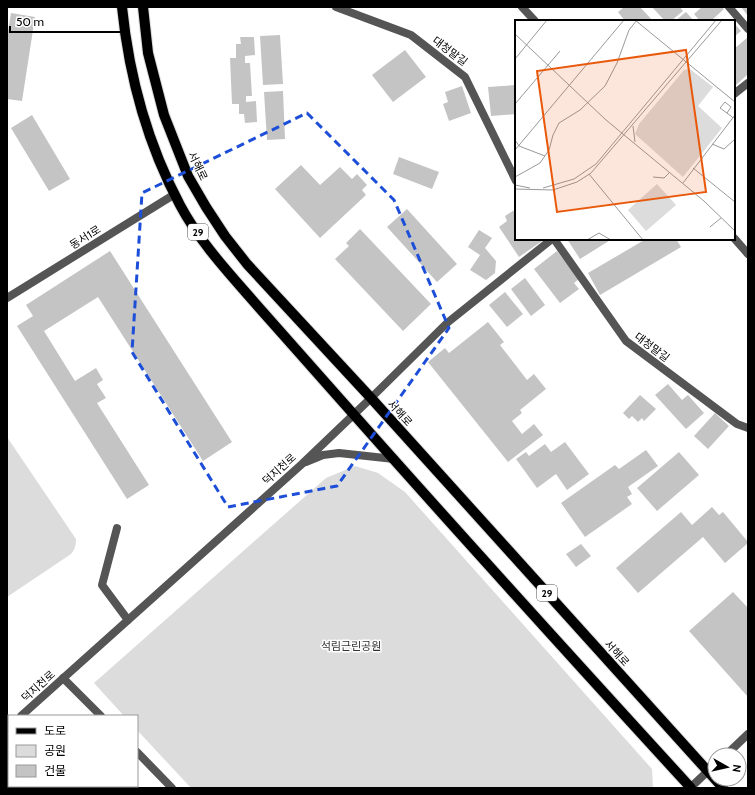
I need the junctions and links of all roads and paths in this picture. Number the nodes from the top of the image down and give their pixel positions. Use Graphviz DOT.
graph roads {
  1 [pos="122,7"];
  2 [pos="143,7"];
  3 [pos="336,7"];
  4 [pos="522,7"];
  5 [pos="729,7"];
  6 [pos="534,20"];
  7 [pos="748,29"];
  8 [pos="748,83"];
  9 [pos="735,93"];
  10 [pos="515,179"];
  11 [pos="175,194"];
  12 [pos="735,239"];
  13 [pos="552,240"];
  14 [pos="554,240"];
  15 [pos="748,254"];
  16 [pos="7,298"];
  17 [pos="371,398"];
  18 [pos="354,414"];
  19 [pos="748,428"];
  20 [pos="394,459"];
  21 [pos="302,464"];
  22 [pos="117,528"];
  23 [pos="128,620"];
  24 [pos="63,678"];
  25 [pos="22,715"];
  26 [pos="100,715"];
  27 [pos="748,734"];
  28 [pos="734,747"];
  29 [pos="138,753"];
  30 [pos="707,763"];
  31 [pos="707,773"];
  32 [pos="172,788"];
  33 [pos="690,788"];
  1 -- 11 [label="main road, 29"];
  2 -- 17 [label="main road, 서해로 / 29"];
  3 -- 10 [label="street, 대청말길"];
  4 -- 6 [label="street"];
  5 -- 7 [label="street"];
  8 -- 9 [label="street"];
  11 -- 16 [label="street, 동서1로"];
  11 -- 18 [label="main road, 29"];
  12 -- 15 [label="street"];
  13 -- 17 [label="street, 덕지천로"];
  14 -- 19 [label="street, 대청말길"];
  17 -- 18 [label="street, 덕지천로"];
  17 -- 30 [label="main road, 서해로 / 29"];
  18 -- 20 [label="main road, 29"];
  18 -- 21 [label="street, 덕지천로"];
  20 -- 21 [label="street"];
  20 -- 33 [label="main road, 29"];
  21 -- 23 [label="street, 덕지천로"];
  22 -- 23 [label="street"];
  23 -- 24 [label="street, 덕지천로"];
  24 -- 25 [label="street, 덕지천로"];
  24 -- 26 [label="street"];
  27 -- 28 [label="street"];
  29 -- 32 [label="street"];
  31 -- 33 [label="street"];
}
